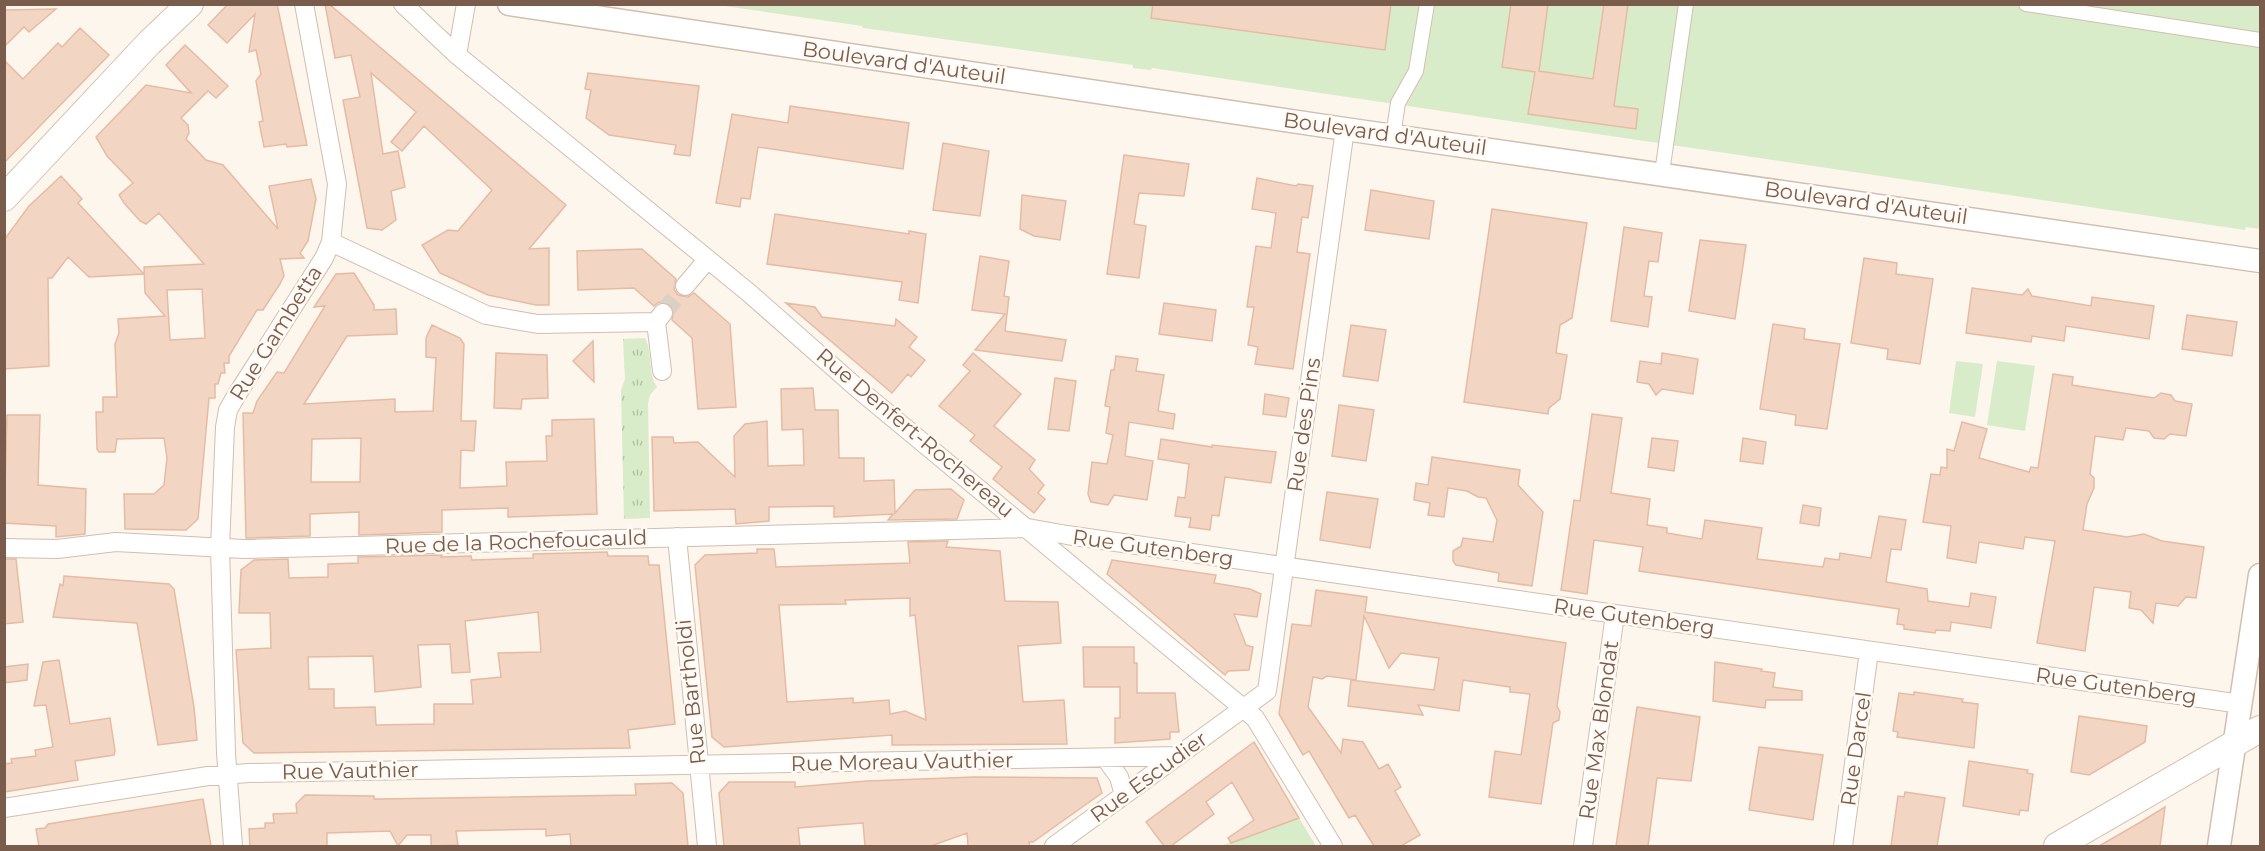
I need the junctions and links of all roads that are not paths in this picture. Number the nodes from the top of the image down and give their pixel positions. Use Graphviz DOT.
graph roads {
  1 [pos="162,4"];
  2 [pos="190,4"];
  3 [pos="304,4"];
  4 [pos="403,4"];
  5 [pos="466,4"];
  6 [pos="509,4"];
  7 [pos="1427,4"];
  8 [pos="1686,4"];
  9 [pos="2033,5"];
  10 [pos="2260,40"];
  11 [pos="149,43"];
  12 [pos="457,55"];
  13 [pos="1345,129"];
  14 [pos="1393,136"];
  15 [pos="1662,173"];
  16 [pos="4,198"];
  17 [pos="332,242"];
  18 [pos="707,260"];
  19 [pos="2260,261"];
  20 [pos="685,286"];
  21 [pos="662,371"];
  22 [pos="1028,528"];
  23 [pos="677,537"];
  24 [pos="4,548"];
  25 [pos="219,548"];
  26 [pos="1284,567"];
  27 [pos="2260,575"];
  28 [pos="1615,614"];
  29 [pos="1869,651"];
  30 [pos="2241,704"];
  31 [pos="1244,708"];
  32 [pos="2260,729"];
  33 [pos="2235,744"];
  34 [pos="1177,756"];
  35 [pos="1106,759"];
  36 [pos="698,764"];
  37 [pos="228,775"];
  38 [pos="1124,795"];
  39 [pos="4,808"];
  40 [pos="233,846"];
  41 [pos="707,846"];
  42 [pos="1054,846"];
  43 [pos="1333,846"];
  44 [pos="1583,846"];
  45 [pos="1843,846"];
  46 [pos="2057,846"];
  47 [pos="2219,846"];
  1 -- 11 [label="main road"];
  2 -- 11 [label="main road"];
  3 -- 17 [label="street, Rue Gambetta"];
  4 -- 12 [label="street, Rue Denfert-Rochereau"];
  5 -- 12 [label="street"];
  6 -- 13 [label="street, Boulevard d'Auteuil"];
  7 -- 14 [label="street"];
  8 -- 15 [label="street"];
  9 -- 10 [label="street"];
  11 -- 16 [label="main road"];
  12 -- 18 [label="street, Rue Denfert-Rochereau"];
  13 -- 14 [label="street, Boulevard d'Auteuil"];
  13 -- 26 [label="street, Rue des Pins"];
  14 -- 15 [label="street, Boulevard d'Auteuil"];
  15 -- 19 [label="street, Boulevard d'Auteuil"];
  17 -- 21 [label="street"];
  17 -- 25 [label="street, Rue Gambetta"];
  18 -- 20 [label="street"];
  18 -- 22 [label="street, Rue Denfert-Rochereau"];
  22 -- 23 [label="street, Rue de la Rochefoucauld"];
  22 -- 26 [label="street, Rue Gutenberg"];
  22 -- 31 [label="street, Rue Denfert-Rochereau"];
  23 -- 25 [label="street, Rue de la Rochefoucauld"];
  23 -- 36 [label="street, Rue Bartholdi"];
  24 -- 25 [label="street, Rue de la Rochefoucauld"];
  25 -- 37 [label="street, Rue Gambetta"];
  26 -- 28 [label="street, Rue Gutenberg"];
  26 -- 31 [label="street, Rue des Pins"];
  27 -- 30 [label="street"];
  28 -- 29 [label="street, Rue Gutenberg"];
  28 -- 44 [label="street, Rue Max Blondat"];
  29 -- 30 [label="street, Rue Gutenberg"];
  29 -- 45 [label="street, Rue Darcel"];
  30 -- 33 [label="street"];
  31 -- 34 [label="street, Rue Escudier"];
  31 -- 43 [label="street, Rue Denfert-Rochereau"];
  32 -- 33 [label="main road"];
  33 -- 46 [label="main road"];
  33 -- 47 [label="street"];
  34 -- 35 [label="street, Rue Moreau Vauthier"];
  34 -- 38 [label="street, Rue Escudier"];
  35 -- 36 [label="street, Rue Moreau Vauthier"];
  35 -- 38 [label="street"];
  36 -- 37 [label="street, Rue Vauthier"];
  36 -- 41 [label="street, Rue Bartholdi"];
  37 -- 39 [label="street, Rue Vauthier"];
  37 -- 40 [label="street, Rue Gambetta"];
  38 -- 42 [label="street, Rue Escudier"];
}
